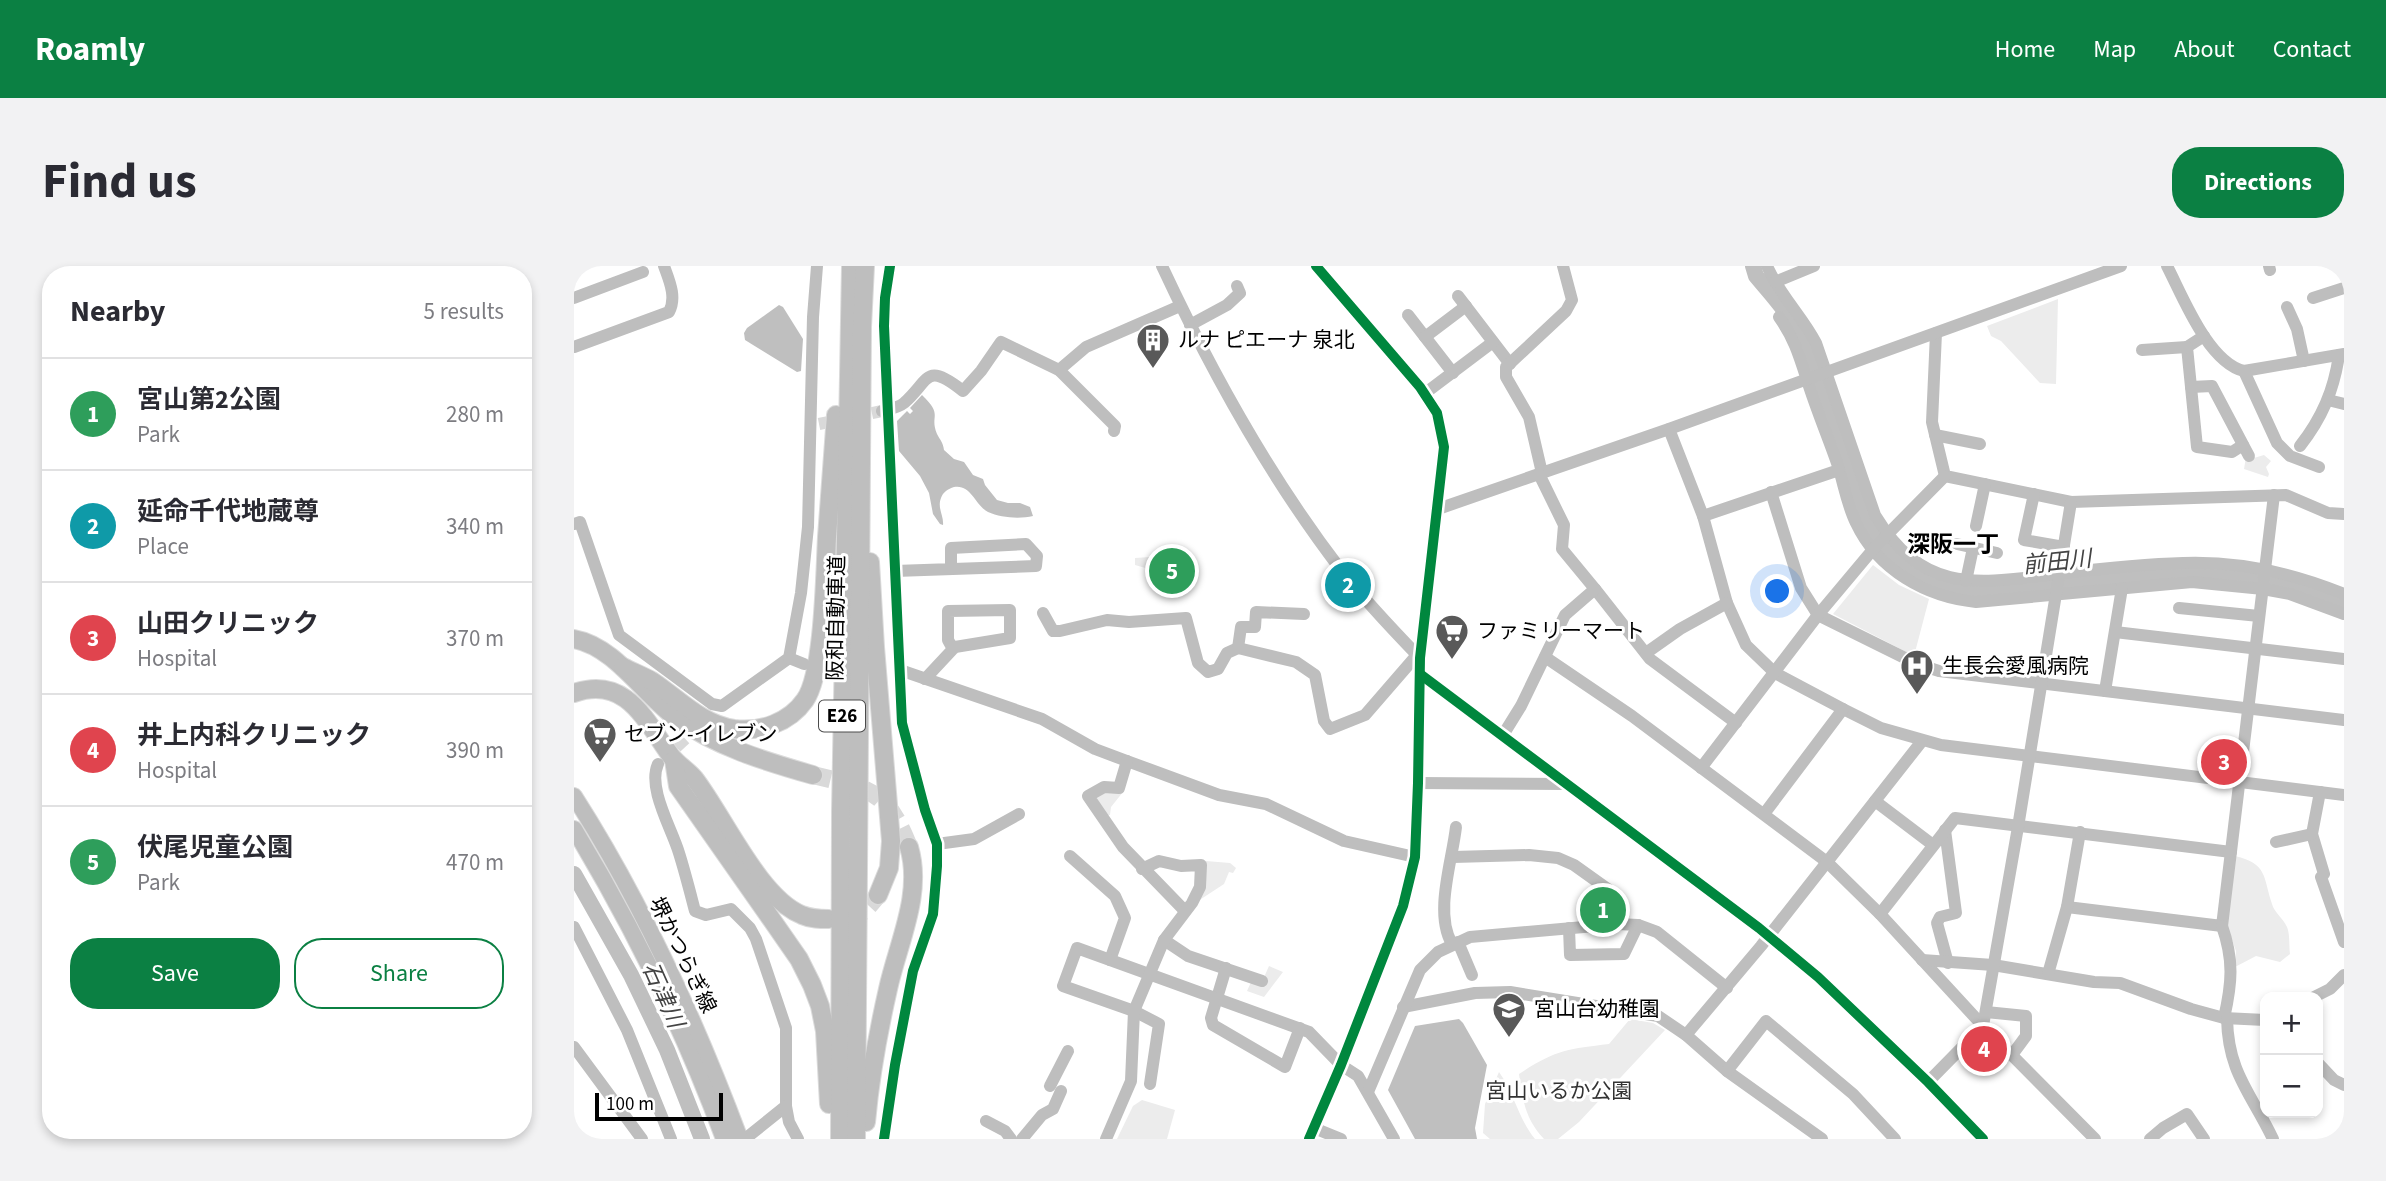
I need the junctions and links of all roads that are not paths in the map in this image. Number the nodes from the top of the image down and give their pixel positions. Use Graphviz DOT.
graph roads {
  1 [pos="664,266"];
  2 [pos="817,266"];
  3 [pos="850,266"];
  4 [pos="865,266"];
  5 [pos="890,266"];
  6 [pos="1162,266"];
  7 [pos="1316,266"];
  8 [pos="1563,266"];
  9 [pos="1766,266"];
  10 [pos="1814,266"];
  11 [pos="2121,266"];
  12 [pos="2167,266"];
  13 [pos="642,269"];
  14 [pos="1774,282"];
  15 [pos="1237,286"];
  16 [pos="2344,288"];
  17 [pos="849,292"];
  18 [pos="574,298"];
  19 [pos="2313,298"];
  20 [pos="1180,306"];
  21 [pos="2287,307"];
  22 [pos="1408,315"];
  23 [pos="1801,317"];
  24 [pos="1191,325"];
  25 [pos="1936,333"];
  26 [pos="2204,336"];
  27 [pos="1425,337"];
  28 [pos="1493,342"];
  29 [pos="574,346"];
  30 [pos="2187,347"];
  31 [pos="2142,350"];
  32 [pos="2342,354"];
  33 [pos="2304,361"];
  34 [pos="1510,364"];
  35 [pos="1059,370"];
  36 [pos="2244,371"];
  37 [pos="1453,373"];
  38 [pos="1826,373"];
  39 [pos="1807,380"];
  40 [pos="2191,387"];
  41 [pos="862,391"];
  42 [pos="1424,394"];
  43 [pos="2328,400"];
  44 [pos="2344,404"];
  45 [pos="885,410"];
  46 [pos="1669,429"];
  47 [pos="1114,431"];
  48 [pos="1935,435"];
  49 [pos="1980,444"];
  50 [pos="2300,446"];
  51 [pos="2319,467"];
  52 [pos="1839,470"];
  53 [pos="1541,473"];
  54 [pos="1945,476"];
  55 [pos="1985,484"];
  56 [pos="1771,492"];
  57 [pos="2034,494"];
  58 [pos="2274,495"];
  59 [pos="2071,502"];
  60 [pos="1437,509"];
  61 [pos="2344,514"];
  62 [pos="1703,516"];
  63 [pos="574,524"];
  64 [pos="1976,526"];
  65 [pos="1886,534"];
  66 [pos="1957,544"];
  67 [pos="2064,547"];
  68 [pos="1973,548"];
  69 [pos="1873,549"];
  70 [pos="1997,553"];
  71 [pos="951,569"];
  72 [pos="2265,569"];
  73 [pos="895,571"];
  74 [pos="2060,574"];
  75 [pos="1966,581"];
  76 [pos="2122,588"];
  77 [pos="1595,589"];
  78 [pos="2263,589"];
  79 [pos="2344,594"];
  80 [pos="2057,595"];
  81 [pos="1727,603"];
  82 [pos="2179,608"];
  83 [pos="1043,613"];
  84 [pos="1304,614"];
  85 [pos="2344,614"];
  86 [pos="1818,615"];
  87 [pos="2259,616"];
  88 [pos="2115,632"];
  89 [pos="574,639"];
  90 [pos="1238,648"];
  91 [pos="953,649"];
  92 [pos="2255,649"];
  93 [pos="1646,653"];
  94 [pos="1419,657"];
  95 [pos="1545,657"];
  96 [pos="789,658"];
  97 [pos="2344,659"];
  98 [pos="804,664"];
  99 [pos="895,665"];
  100 [pos="623,667"];
  101 [pos="1775,673"];
  102 [pos="1420,674"];
  103 [pos="925,679"];
  104 [pos="2040,682"];
  105 [pos="2105,691"];
  106 [pos="574,693"];
  107 [pos="1843,709"];
  108 [pos="2247,709"];
  109 [pos="2344,720"];
  110 [pos="1736,723"];
  111 [pos="1503,735"];
  112 [pos="1922,741"];
  113 [pos="2028,756"];
  114 [pos="1127,761"];
  115 [pos="666,762"];
  116 [pos="1701,768"];
  117 [pos="813,775"];
  118 [pos="2239,782"];
  119 [pos="1418,783"];
  120 [pos="1568,784"];
  121 [pos="2320,792"];
  122 [pos="2344,795"];
  123 [pos="574,796"];
  124 [pos="1875,801"];
  125 [pos="1019,814"];
  126 [pos="1764,814"];
  127 [pos="1456,827"];
  128 [pos="2018,827"];
  129 [pos="574,829"];
  130 [pos="1945,830"];
  131 [pos="2080,832"];
  132 [pos="2312,834"];
  133 [pos="2276,842"];
  134 [pos="937,844"];
  135 [pos="1933,845"];
  136 [pos="909,847"];
  137 [pos="2231,852"];
  138 [pos="1070,856"];
  139 [pos="1415,857"];
  140 [pos="1452,857"];
  141 [pos="1827,862"];
  142 [pos="1142,869"];
  143 [pos="878,895"];
  144 [pos="2067,907"];
  145 [pos="1185,911"];
  146 [pos="1880,914"];
  147 [pos="829,919"];
  148 [pos="1618,924"];
  149 [pos="1638,925"];
  150 [pos="2222,926"];
  151 [pos="574,927"];
  152 [pos="1569,928"];
  153 [pos="1769,936"];
  154 [pos="1164,940"];
  155 [pos="2344,942"];
  156 [pos="1455,943"];
  157 [pos="1110,960"];
  158 [pos="1922,960"];
  159 [pos="1948,963"];
  160 [pos="1993,965"];
  161 [pos="1226,968"];
  162 [pos="2048,974"];
  163 [pos="1149,975"];
  164 [pos="1472,975"];
  165 [pos="2344,975"];
  166 [pos="1262,981"];
  167 [pos="1727,988"];
  168 [pos="2323,992"];
  169 [pos="1217,999"];
  170 [pos="1403,1007"];
  171 [pos="1133,1012"];
  172 [pos="1986,1012"];
  173 [pos="2225,1018"];
  174 [pos="2260,1020"];
  175 [pos="1983,1026"];
  176 [pos="1300,1028"];
  177 [pos="1686,1035"];
  178 [pos="574,1047"];
  179 [pos="1068,1051"];
  180 [pos="2012,1055"];
  181 [pos="1341,1065"];
  182 [pos="2323,1068"];
  183 [pos="1727,1071"];
  184 [pos="1928,1082"];
  185 [pos="1150,1084"];
  186 [pos="2344,1085"];
  187 [pos="1368,1092"];
  188 [pos="786,1106"];
  189 [pos="986,1121"];
  190 [pos="1312,1133"];
  191 [pos="642,1139"];
  192 [pos="671,1139"];
  193 [pos="724,1139"];
  194 [pos="743,1139"];
  195 [pos="798,1139"];
  196 [pos="831,1139"];
  197 [pos="840,1139"];
  198 [pos="856,1139"];
  199 [pos="865,1139"];
  200 [pos="884,1139"];
  201 [pos="1011,1139"];
  202 [pos="1022,1139"];
  203 [pos="1106,1139"];
  204 [pos="1341,1139"];
  205 [pos="1394,1139"];
  206 [pos="1822,1139"];
  207 [pos="1895,1139"];
  208 [pos="1983,1139"];
  209 [pos="2095,1139"];
  210 [pos="2150,1139"];
  211 [pos="2204,1139"];
  212 [pos="2273,1139"];
  1 -- 13 [label="street"];
  1 -- 29 [label="street"];
  2 -- 96 [label="street"];
  3 -- 17 [label="highway, 阪和自動車道 / E26"];
  4 -- 41 [label="highway, 阪和自動車道 / E26"];
  5 -- 45 [label="street"];
  6 -- 20 [label="street"];
  7 -- 42 [label="street"];
  8 -- 34 [label="street"];
  9 -- 14 [label="street"];
  10 -- 14 [label="street"];
  11 -- 25 [label="street"];
  12 -- 26 [label="street"];
  13 -- 18 [label="street"];
  14 -- 23 [label="street"];
  15 -- 24 [label="street"];
  16 -- 19 [label="street"];
  17 -- 100 [label="highway"];
  17 -- 197 [label="highway, 阪和自動車道 / E26"];
  20 -- 24 [label="street"];
  20 -- 35 [label="street"];
  21 -- 33 [label="street"];
  22 -- 27 [label="street"];
  23 -- 38 [label="street"];
  23 -- 39 [label="street"];
  24 -- 94 [label="street"];
  25 -- 38 [label="street"];
  25 -- 48 [label="street"];
  26 -- 30 [label="street"];
  26 -- 36 [label="street"];
  27 -- 28 [label="street"];
  27 -- 37 [label="street"];
  28 -- 34 [label="street"];
  28 -- 37 [label="street"];
  30 -- 31 [label="street"];
  30 -- 40 [label="street"];
  32 -- 33 [label="street"];
  32 -- 43 [label="street"];
  33 -- 36 [label="street"];
  34 -- 53 [label="street"];
  35 -- 45 [label="street"];
  35 -- 47 [label="street"];
  36 -- 51 [label="street"];
  37 -- 42 [label="street"];
  38 -- 39 [label="street"];
  38 -- 65 [label="street"];
  39 -- 46 [label="street"];
  39 -- 52 [label="street"];
  40 -- 40 [label="street"];
  41 -- 143 [label="highway"];
  41 -- 198 [label="highway, 阪和自動車道 / E26"];
  42 -- 60 [label="street"];
  43 -- 44 [label="street"];
  43 -- 50 [label="street"];
  45 -- 73 [label="street"];
  46 -- 53 [label="street"];
  46 -- 62 [label="street"];
  48 -- 49 [label="street"];
  48 -- 54 [label="street"];
  52 -- 56 [label="street"];
  52 -- 69 [label="street"];
  53 -- 60 [label="street"];
  53 -- 77 [label="street"];
  54 -- 55 [label="street"];
  54 -- 65 [label="street"];
  55 -- 57 [label="street"];
  55 -- 64 [label="street"];
  56 -- 62 [label="street"];
  56 -- 86 [label="street"];
  57 -- 59 [label="street"];
  57 -- 67 [label="street"];
  58 -- 59 [label="street"];
  58 -- 61 [label="street"];
  58 -- 72 [label="street"];
  59 -- 67 [label="street"];
  60 -- 94 [label="street"];
  62 -- 81 [label="street"];
  63 -- 96 [label="street"];
  65 -- 69 [label="street"];
  65 -- 75 [label="street"];
  66 -- 68 [label="street"];
  67 -- 74 [label="street"];
  68 -- 70 [label="street"];
  68 -- 75 [label="street"];
  69 -- 80 [label="street"];
  69 -- 86 [label="street"];
  71 -- 71 [label="street"];
  71 -- 73 [label="street"];
  72 -- 74 [label="street"];
  72 -- 78 [label="street"];
  72 -- 79 [label="street"];
  73 -- 99 [label="street"];
  74 -- 75 [label="street"];
  74 -- 80 [label="street"];
  76 -- 78 [label="street"];
  76 -- 80 [label="street"];
  76 -- 88 [label="street"];
  77 -- 93 [label="street"];
  77 -- 95 [label="street"];
  78 -- 85 [label="street"];
  78 -- 87 [label="street"];
  80 -- 104 [label="street"];
  81 -- 93 [label="street"];
  81 -- 101 [label="street"];
  82 -- 87 [label="street"];
  83 -- 90 [label="street"];
  84 -- 90 [label="street"];
  86 -- 101 [label="street"];
  86 -- 104 [label="street"];
  87 -- 92 [label="street"];
  88 -- 92 [label="street"];
  88 -- 105 [label="street"];
  89 -- 100 [label="highway"];
  90 -- 94 [label="street"];
  91 -- 91 [label="street"];
  91 -- 103 [label="street"];
  92 -- 97 [label="street"];
  92 -- 108 [label="street"];
  93 -- 110 [label="street"];
  94 -- 102 [label="street"];
  95 -- 111 [label="street"];
  95 -- 116 [label="street"];
  96 -- 98 [label="street"];
  99 -- 103 [label="street"];
  99 -- 134 [label="street"];
  100 -- 117 [label="highway"];
  101 -- 107 [label="street"];
  101 -- 110 [label="street"];
  102 -- 111 [label="street"];
  102 -- 119 [label="street"];
  103 -- 114 [label="street"];
  104 -- 105 [label="street"];
  104 -- 113 [label="street"];
  105 -- 108 [label="street"];
  106 -- 115 [label="highway"];
  107 -- 112 [label="street"];
  107 -- 126 [label="street"];
  108 -- 109 [label="street"];
  108 -- 118 [label="street"];
  110 -- 116 [label="street"];
  111 -- 120 [label="street"];
  112 -- 113 [label="street"];
  112 -- 124 [label="street"];
  113 -- 118 [label="street"];
  113 -- 128 [label="street"];
  114 -- 139 [label="street"];
  114 -- 142 [label="street"];
  115 -- 147 [label="highway"];
  115 -- 188 [label="street"];
  115 -- 196 [label="highway"];
  116 -- 126 [label="street"];
  118 -- 121 [label="street"];
  118 -- 137 [label="street"];
  119 -- 120 [label="street"];
  119 -- 139 [label="street"];
  120 -- 153 [label="street"];
  121 -- 122 [label="street"];
  121 -- 132 [label="street"];
  123 -- 194 [label="main road, 堺かつらぎ線"];
  124 -- 135 [label="street"];
  124 -- 141 [label="street"];
  125 -- 134 [label="street"];
  126 -- 141 [label="street"];
  127 -- 140 [label="street"];
  128 -- 130 [label="street"];
  128 -- 131 [label="street"];
  128 -- 160 [label="street"];
  129 -- 193 [label="main road, 堺かつらぎ線"];
  130 -- 135 [label="street"];
  130 -- 159 [label="street"];
  131 -- 137 [label="street"];
  131 -- 144 [label="street"];
  132 -- 133 [label="street"];
  132 -- 155 [label="street"];
  134 -- 200 [label="street"];
  135 -- 146 [label="street"];
  136 -- 199 [label="highway"];
  137 -- 150 [label="street"];
  138 -- 157 [label="street"];
  139 -- 181 [label="street"];
  140 -- 148 [label="street"];
  140 -- 156 [label="street"];
  141 -- 146 [label="street"];
  141 -- 153 [label="street"];
  142 -- 145 [label="street"];
  142 -- 145 [label="street"];
  144 -- 150 [label="street"];
  144 -- 162 [label="street"];
  145 -- 154 [label="street"];
  146 -- 158 [label="street"];
  148 -- 149 [label="street"];
  148 -- 152 [label="street"];
  149 -- 152 [label="street"];
  149 -- 167 [label="street"];
  150 -- 173 [label="street"];
  151 -- 192 [label="street"];
  152 -- 156 [label="street"];
  153 -- 167 [label="street"];
  153 -- 184 [label="street"];
  154 -- 161 [label="street"];
  154 -- 163 [label="street"];
  156 -- 164 [label="street"];
  156 -- 170 [label="street"];
  157 -- 163 [label="street"];
  157 -- 171 [label="street"];
  158 -- 159 [label="street"];
  158 -- 175 [label="street"];
  159 -- 160 [label="street"];
  160 -- 162 [label="street"];
  160 -- 172 [label="street"];
  161 -- 166 [label="street"];
  161 -- 169 [label="street"];
  162 -- 173 [label="street"];
  163 -- 169 [label="street"];
  163 -- 171 [label="street"];
  165 -- 168 [label="street"];
  167 -- 177 [label="street"];
  169 -- 176 [label="street"];
  169 -- 176 [label="street"];
  170 -- 177 [label="street"];
  170 -- 187 [label="street"];
  171 -- 185 [label="street"];
  171 -- 203 [label="street"];
  172 -- 175 [label="street"];
  172 -- 180 [label="street"];
  173 -- 174 [label="street"];
  173 -- 212 [label="street"];
  175 -- 180 [label="street"];
  175 -- 184 [label="street"];
  176 -- 181 [label="street"];
  177 -- 183 [label="street"];
  178 -- 191 [label="street"];
  179 -- 202 [label="street"];
  180 -- 209 [label="street"];
  181 -- 187 [label="street"];
  181 -- 190 [label="street"];
  182 -- 186 [label="street"];
  183 -- 206 [label="street"];
  183 -- 207 [label="street"];
  184 -- 208 [label="street"];
  187 -- 205 [label="street"];
  188 -- 194 [label="street"];
  188 -- 195 [label="street"];
  189 -- 201 [label="street"];
  190 -- 204 [label="street"];
  210 -- 211 [label="street"];
}
